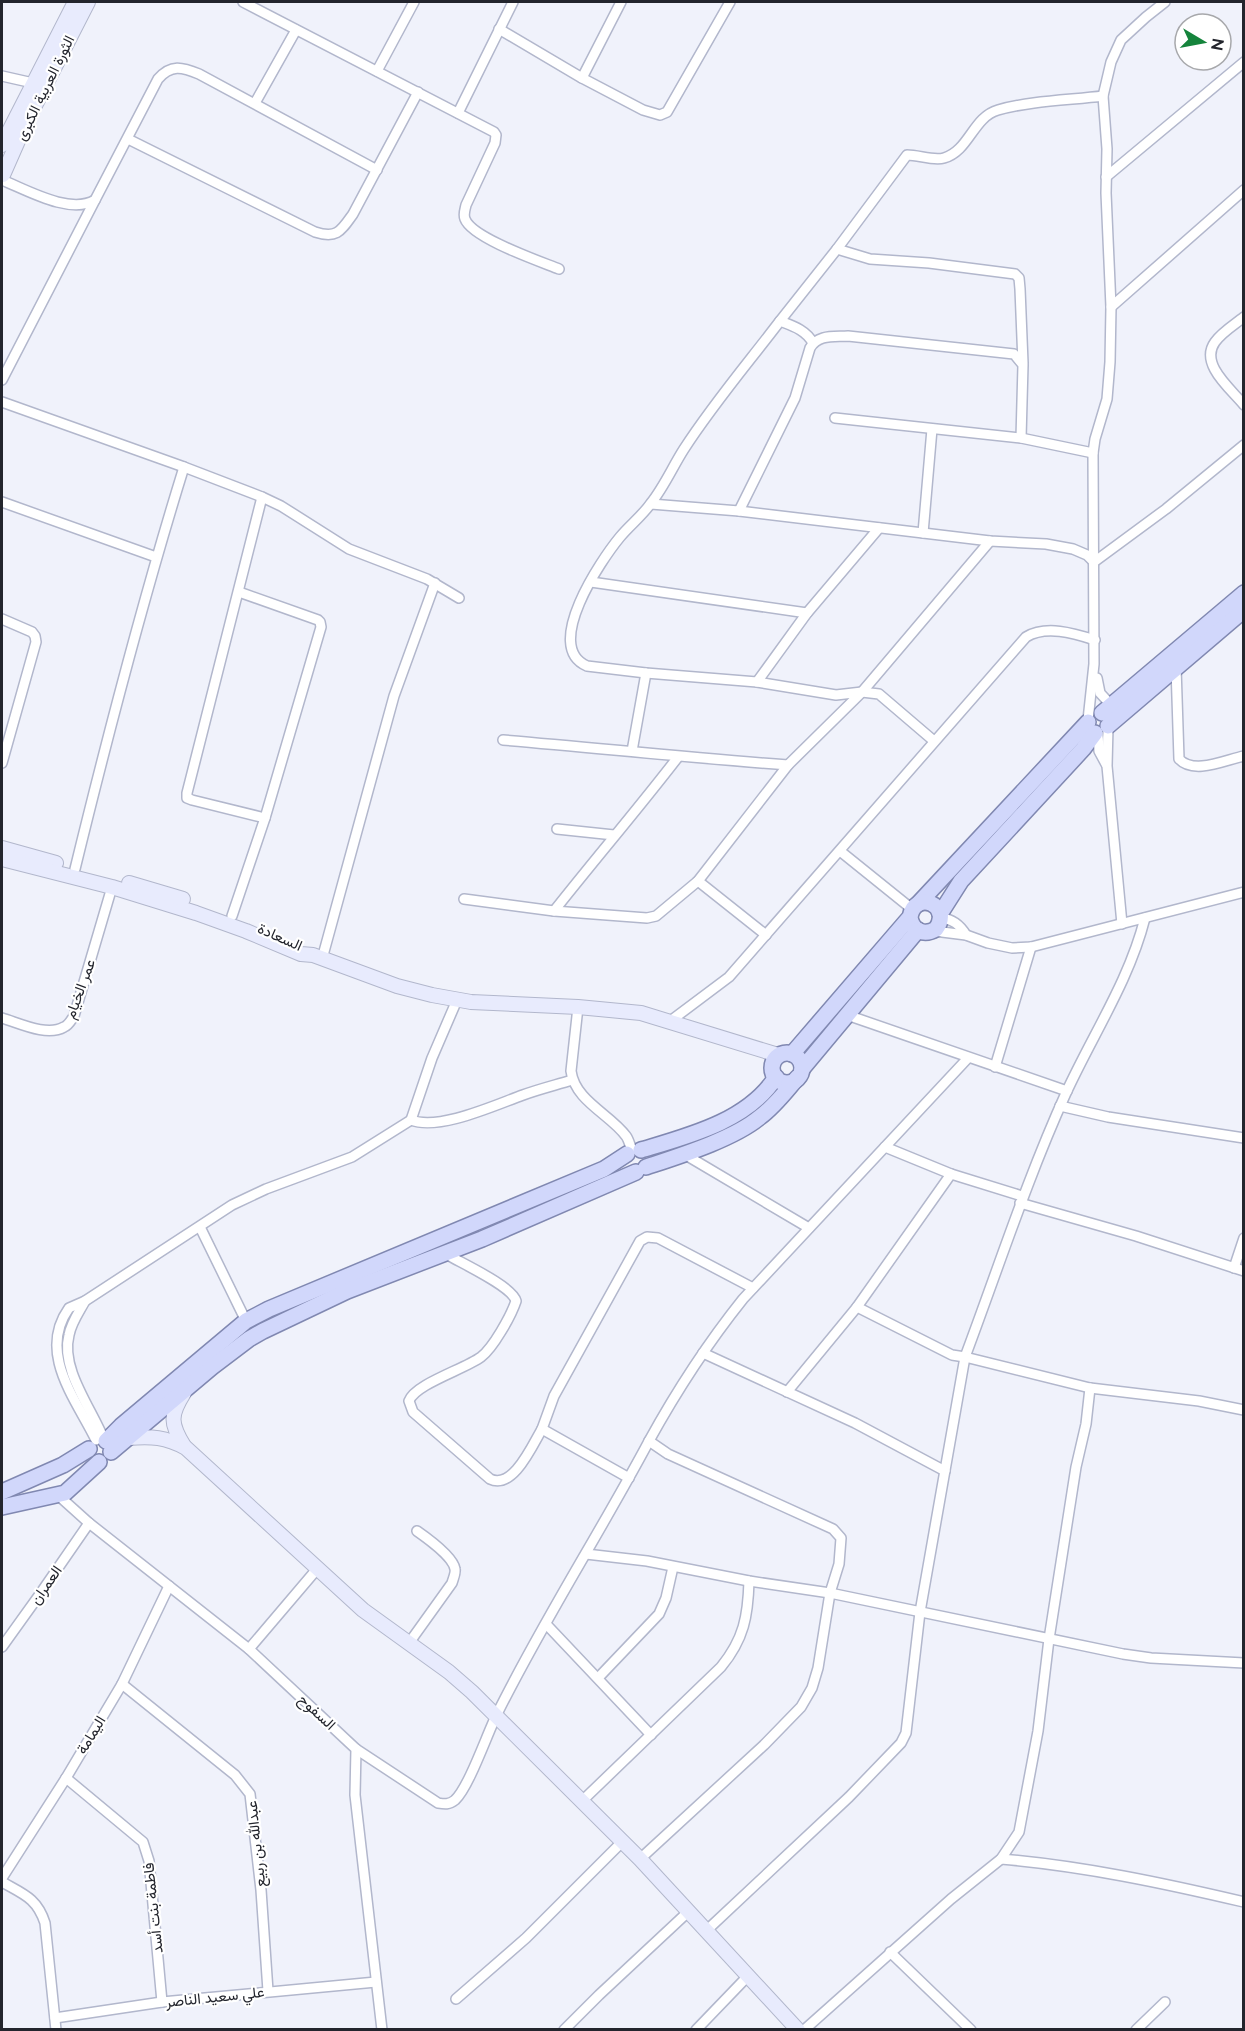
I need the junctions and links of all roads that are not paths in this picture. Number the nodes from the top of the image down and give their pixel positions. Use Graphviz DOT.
graph roads {
  1 [pos="75,2"];
  2 [pos="88,2"];
  3 [pos="243,2"];
  4 [pos="414,2"];
  5 [pos="513,2"];
  6 [pos="621,2"];
  7 [pos="730,2"];
  8 [pos="1165,2"];
  9 [pos="499,29"];
  10 [pos="296,30"];
  11 [pos="1244,62"];
  12 [pos="377,71"];
  13 [pos="2,76"];
  14 [pos="582,78"];
  15 [pos="33,83"];
  16 [pos="418,92"];
  17 [pos="1103,96"];
  18 [pos="255,102"];
  19 [pos="458,113"];
  20 [pos="20,122"];
  21 [pos="128,139"];
  22 [pos="2,145"];
  23 [pos="377,170"];
  24 [pos="2,177"];
  25 [pos="1106,177"];
  26 [pos="1244,190"];
  27 [pos="95,200"];
  28 [pos="837,249"];
  29 [pos="559,269"];
  30 [pos="1111,307"];
  31 [pos="1244,317"];
  32 [pos="780,321"];
  33 [pos="813,343"];
  34 [pos="1023,365"];
  35 [pos="2,380"];
  36 [pos="2,402"];
  37 [pos="1244,405"];
  38 [pos="835,418"];
  39 [pos="932,429"];
  40 [pos="1021,438"];
  41 [pos="1244,445"];
  42 [pos="1093,453"];
  43 [pos="184,467"];
  44 [pos="262,497"];
  45 [pos="2,502"];
  46 [pos="651,504"];
  47 [pos="739,512"];
  48 [pos="879,528"];
  49 [pos="923,533"];
  50 [pos="990,541"];
  51 [pos="156,557"];
  52 [pos="1094,562"];
  53 [pos="591,582"];
  54 [pos="435,584"];
  55 [pos="239,592"];
  56 [pos="1244,593"];
  57 [pos="459,598"];
  58 [pos="1244,610"];
  59 [pos="807,613"];
  60 [pos="2,619"];
  61 [pos="1095,640"];
  62 [pos="1094,664"];
  63 [pos="1176,667"];
  64 [pos="646,673"];
  65 [pos="757,682"];
  66 [pos="862,692"];
  67 [pos="1100,722"];
  68 [pos="503,740"];
  69 [pos="934,741"];
  70 [pos="4,746"];
  71 [pos="632,751"];
  72 [pos="1244,756"];
  73 [pos="678,757"];
  74 [pos="2,763"];
  75 [pos="788,765"];
  76 [pos="265,818"];
  77 [pos="557,829"];
  78 [pos="614,835"];
  79 [pos="2,848"];
  80 [pos="840,851"];
  81 [pos="2,859"];
  82 [pos="75,869"];
  83 [pos="698,881"];
  84 [pos="112,887"];
  85 [pos="1244,892"];
  86 [pos="464,899"];
  87 [pos="554,911"];
  88 [pos="914,915"];
  89 [pos="232,916"];
  90 [pos="1145,918"];
  91 [pos="938,921"];
  92 [pos="1122,924"];
  93 [pos="765,935"];
  94 [pos="966,935"];
  95 [pos="1031,947"];
  96 [pos="318,957"];
  97 [pos="457,1000"];
  98 [pos="578,1007"];
  99 [pos="847,1015"];
  100 [pos="2,1018"];
  101 [pos="669,1022"];
  102 [pos="968,1058"];
  103 [pos="780,1063"];
  104 [pos="995,1066"];
  105 [pos="800,1073"];
  106 [pos="572,1080"];
  107 [pos="1067,1091"];
  108 [pos="1060,1106"];
  109 [pos="411,1120"];
  110 [pos="1244,1138"];
  111 [pos="885,1147"];
  112 [pos="633,1151"];
  113 [pos="684,1154"];
  114 [pos="641,1170"];
  115 [pos="951,1174"];
  116 [pos="1021,1199"];
  117 [pos="200,1227"];
  118 [pos="809,1228"];
  119 [pos="1244,1238"];
  120 [pos="446,1254"];
  121 [pos="1234,1268"];
  122 [pos="1244,1271"];
  123 [pos="753,1288"];
  124 [pos="857,1307"];
  125 [pos="246,1321"];
  126 [pos="703,1353"];
  127 [pos="965,1357"];
  128 [pos="1090,1388"];
  129 [pos="186,1390"];
  130 [pos="787,1392"];
  131 [pos="1244,1410"];
  132 [pos="542,1429"];
  133 [pos="129,1438"];
  134 [pos="648,1441"];
  135 [pos="101,1445"];
  136 [pos="186,1448"];
  137 [pos="57,1468"];
  138 [pos="945,1471"];
  139 [pos="629,1478"];
  140 [pos="2,1492"];
  141 [pos="65,1493"];
  142 [pos="2,1507"];
  143 [pos="89,1523"];
  144 [pos="417,1531"];
  145 [pos="586,1554"];
  146 [pos="673,1567"];
  147 [pos="317,1569"];
  148 [pos="749,1581"];
  149 [pos="169,1586"];
  150 [pos="830,1593"];
  151 [pos="920,1612"];
  152 [pos="546,1624"];
  153 [pos="1050,1639"];
  154 [pos="409,1643"];
  155 [pos="2,1647"];
  156 [pos="249,1649"];
  157 [pos="1244,1663"];
  158 [pos="598,1678"];
  159 [pos="122,1684"];
  160 [pos="496,1714"];
  161 [pos="651,1735"];
  162 [pos="356,1749"];
  163 [pos="66,1778"];
  164 [pos="581,1802"];
  165 [pos="622,1842"];
  166 [pos="639,1859"];
  167 [pos="1001,1859"];
  168 [pos="2,1880"];
  169 [pos="1244,1902"];
  170 [pos="688,1912"];
  171 [pos="706,1931"];
  172 [pos="890,1952"];
  173 [pos="747,1977"];
  174 [pos="376,1982"];
  175 [pos="268,1991"];
  176 [pos="456,2000"];
  177 [pos="162,2002"];
  178 [pos="1165,2002"];
  179 [pos="55,2018"];
  180 [pos="56,2030"];
  181 [pos="382,2030"];
  182 [pos="564,2030"];
  183 [pos="696,2030"];
  184 [pos="798,2030"];
  185 [pos="804,2030"];
  186 [pos="971,2030"];
  187 [pos="1136,2030"];
  1 -- 15 [label="street, الثورة العربية الكبرى"];
  2 -- 20 [label="street, الثورة العربية الكبرى"];
  3 -- 10 [label="street"];
  4 -- 12 [label="street"];
  5 -- 9 [label="street"];
  6 -- 14 [label="street"];
  7 -- 14 [label="street"];
  8 -- 17 [label="street"];
  9 -- 14 [label="street"];
  9 -- 19 [label="street"];
  10 -- 12 [label="street"];
  10 -- 18 [label="street"];
  11 -- 25 [label="street"];
  12 -- 16 [label="street"];
  13 -- 15 [label="street"];
  15 -- 20 [label="street, الثورة العربية الكبرى"];
  16 -- 19 [label="street"];
  16 -- 23 [label="street"];
  17 -- 25 [label="street"];
  17 -- 28 [label="street"];
  18 -- 21 [label="street"];
  18 -- 23 [label="street"];
  19 -- 29 [label="street"];
  20 -- 22 [label="street, الثورة العربية الكبرى"];
  20 -- 24 [label="street, الثورة العربية الكبرى"];
  21 -- 23 [label="street"];
  21 -- 27 [label="street"];
  24 -- 27 [label="street"];
  25 -- 30 [label="street"];
  26 -- 30 [label="street"];
  27 -- 35 [label="street"];
  28 -- 32 [label="street"];
  28 -- 34 [label="street"];
  30 -- 42 [label="street"];
  31 -- 37 [label="street"];
  32 -- 33 [label="street"];
  32 -- 46 [label="street"];
  33 -- 34 [label="street"];
  33 -- 47 [label="street"];
  34 -- 40 [label="street"];
  36 -- 43 [label="street"];
  38 -- 39 [label="street"];
  39 -- 40 [label="street"];
  39 -- 49 [label="street"];
  40 -- 42 [label="street"];
  41 -- 52 [label="street"];
  42 -- 52 [label="street"];
  43 -- 44 [label="street"];
  43 -- 51 [label="street"];
  44 -- 54 [label="street"];
  44 -- 55 [label="street"];
  45 -- 51 [label="street"];
  46 -- 47 [label="street"];
  46 -- 53 [label="street"];
  47 -- 48 [label="street"];
  48 -- 49 [label="street"];
  48 -- 59 [label="street"];
  49 -- 50 [label="street"];
  50 -- 52 [label="street"];
  50 -- 66 [label="street"];
  51 -- 82 [label="street"];
  52 -- 61 [label="street"];
  53 -- 59 [label="street"];
  53 -- 64 [label="street"];
  54 -- 57 [label="street"];
  54 -- 96 [label="street"];
  55 -- 76 [label="street"];
  55 -- 76 [label="street"];
  56 -- 67 [label="main road"];
  58 -- 63 [label="main road"];
  59 -- 65 [label="street"];
  60 -- 70 [label="street"];
  61 -- 62 [label="street"];
  61 -- 69 [label="street"];
  62 -- 67 [label="street"];
  62 -- 67 [label="street"];
  63 -- 67 [label="main road"];
  63 -- 72 [label="street"];
  64 -- 65 [label="street"];
  64 -- 71 [label="street"];
  65 -- 66 [label="street"];
  66 -- 69 [label="street"];
  66 -- 75 [label="street"];
  67 -- 88 [label="main road"];
  67 -- 91 [label="main road"];
  67 -- 92 [label="street"];
  68 -- 71 [label="street"];
  69 -- 80 [label="street"];
  70 -- 74 [label="street"];
  71 -- 73 [label="street"];
  73 -- 75 [label="street"];
  73 -- 78 [label="street"];
  75 -- 83 [label="street"];
  76 -- 89 [label="street"];
  77 -- 78 [label="street"];
  78 -- 87 [label="street"];
  79 -- 82 [label="street, السعادة"];
  80 -- 88 [label="street"];
  80 -- 93 [label="street"];
  81 -- 84 [label="street, السعادة"];
  82 -- 89 [label="street, السعادة"];
  83 -- 87 [label="street"];
  83 -- 93 [label="street"];
  84 -- 96 [label="street, السعادة"];
  84 -- 100 [label="street, عمر الخيام"];
  85 -- 90 [label="street"];
  86 -- 87 [label="street"];
  88 -- 91 [label="main road"];
  88 -- 91 [label="main road"];
  88 -- 99 [label="main road"];
  88 -- 103 [label="main road"];
  89 -- 96 [label="street, السعادة"];
  90 -- 92 [label="street"];
  90 -- 107 [label="street"];
  91 -- 94 [label="street"];
  91 -- 94 [label="street"];
  92 -- 95 [label="street"];
  93 -- 101 [label="street"];
  94 -- 95 [label="street"];
  95 -- 104 [label="street"];
  96 -- 97 [label="street"];
  97 -- 98 [label="street"];
  97 -- 109 [label="street"];
  98 -- 101 [label="street"];
  98 -- 106 [label="street"];
  99 -- 102 [label="street"];
  99 -- 105 [label="main road"];
  101 -- 103 [label="street"];
  102 -- 104 [label="street"];
  102 -- 111 [label="street"];
  103 -- 105 [label="main road"];
  103 -- 105 [label="main road"];
  103 -- 112 [label="main road"];
  104 -- 107 [label="street"];
  105 -- 113 [label="main road"];
  106 -- 109 [label="street"];
  106 -- 112 [label="street"];
  107 -- 108 [label="street"];
  108 -- 110 [label="street"];
  108 -- 116 [label="street"];
  109 -- 117 [label="street"];
  111 -- 115 [label="street"];
  111 -- 118 [label="street"];
  112 -- 114 [label="main road"];
  112 -- 125 [label="main road"];
  113 -- 114 [label="main road"];
  113 -- 118 [label="street"];
  114 -- 120 [label="main road"];
  115 -- 116 [label="street"];
  115 -- 124 [label="street"];
  116 -- 121 [label="street"];
  116 -- 127 [label="street"];
  117 -- 125 [label="street"];
  117 -- 135 [label="street"];
  118 -- 123 [label="street"];
  119 -- 121 [label="street"];
  120 -- 129 [label="main road"];
  120 -- 132 [label="street"];
  121 -- 122 [label="street"];
  123 -- 126 [label="street"];
  123 -- 132 [label="street"];
  124 -- 127 [label="street"];
  124 -- 130 [label="street"];
  125 -- 135 [label="main road"];
  126 -- 130 [label="street"];
  126 -- 134 [label="street"];
  127 -- 128 [label="street"];
  127 -- 138 [label="street"];
  128 -- 131 [label="street"];
  128 -- 153 [label="street"];
  129 -- 133 [label="main road"];
  129 -- 136 [label="street"];
  130 -- 138 [label="street"];
  132 -- 139 [label="street"];
  133 -- 135 [label="main road"];
  133 -- 136 [label="street"];
  134 -- 139 [label="street"];
  134 -- 150 [label="street"];
  135 -- 137 [label="main road"];
  135 -- 141 [label="main road"];
  136 -- 147 [label="street"];
  137 -- 140 [label="main road"];
  137 -- 141 [label="main road"];
  137 -- 141 [label="main road"];
  138 -- 151 [label="street"];
  139 -- 145 [label="street"];
  141 -- 142 [label="main road"];
  141 -- 143 [label="street, السفوح"];
  143 -- 149 [label="street, السفوح"];
  143 -- 155 [label="street, العمران"];
  144 -- 154 [label="street"];
  145 -- 146 [label="street"];
  145 -- 152 [label="street"];
  146 -- 148 [label="street"];
  146 -- 158 [label="street"];
  147 -- 154 [label="street"];
  147 -- 156 [label="street"];
  148 -- 150 [label="street"];
  148 -- 161 [label="street"];
  149 -- 156 [label="street, السفوح"];
  149 -- 159 [label="street, اليمامة"];
  150 -- 151 [label="street"];
  150 -- 166 [label="street"];
  151 -- 153 [label="street"];
  151 -- 171 [label="street"];
  152 -- 158 [label="street"];
  152 -- 160 [label="street"];
  153 -- 157 [label="street"];
  153 -- 167 [label="street"];
  154 -- 160 [label="street"];
  156 -- 162 [label="street, السفوح"];
  158 -- 161 [label="street"];
  159 -- 163 [label="street, اليمامة"];
  159 -- 175 [label="street, عبدالله بن ربيع"];
  160 -- 162 [label="street, السفوح"];
  160 -- 164 [label="street"];
  161 -- 164 [label="street"];
  162 -- 174 [label="street"];
  163 -- 168 [label="street, اليمامة"];
  163 -- 177 [label="street, فاطمة بنت أسد"];
  164 -- 165 [label="street"];
  165 -- 166 [label="street"];
  165 -- 176 [label="street"];
  166 -- 170 [label="street"];
  167 -- 169 [label="street"];
  167 -- 172 [label="street"];
  168 -- 179 [label="street"];
  170 -- 171 [label="street"];
  170 -- 182 [label="street"];
  171 -- 173 [label="street"];
  172 -- 185 [label="street"];
  172 -- 186 [label="street"];
  173 -- 183 [label="street"];
  173 -- 184 [label="street"];
  174 -- 175 [label="street, علي سعيد الناصر"];
  174 -- 181 [label="street"];
  175 -- 177 [label="street, علي سعيد الناصر"];
  177 -- 179 [label="street, علي سعيد الناصر"];
  178 -- 187 [label="street"];
  179 -- 180 [label="street"];
}
